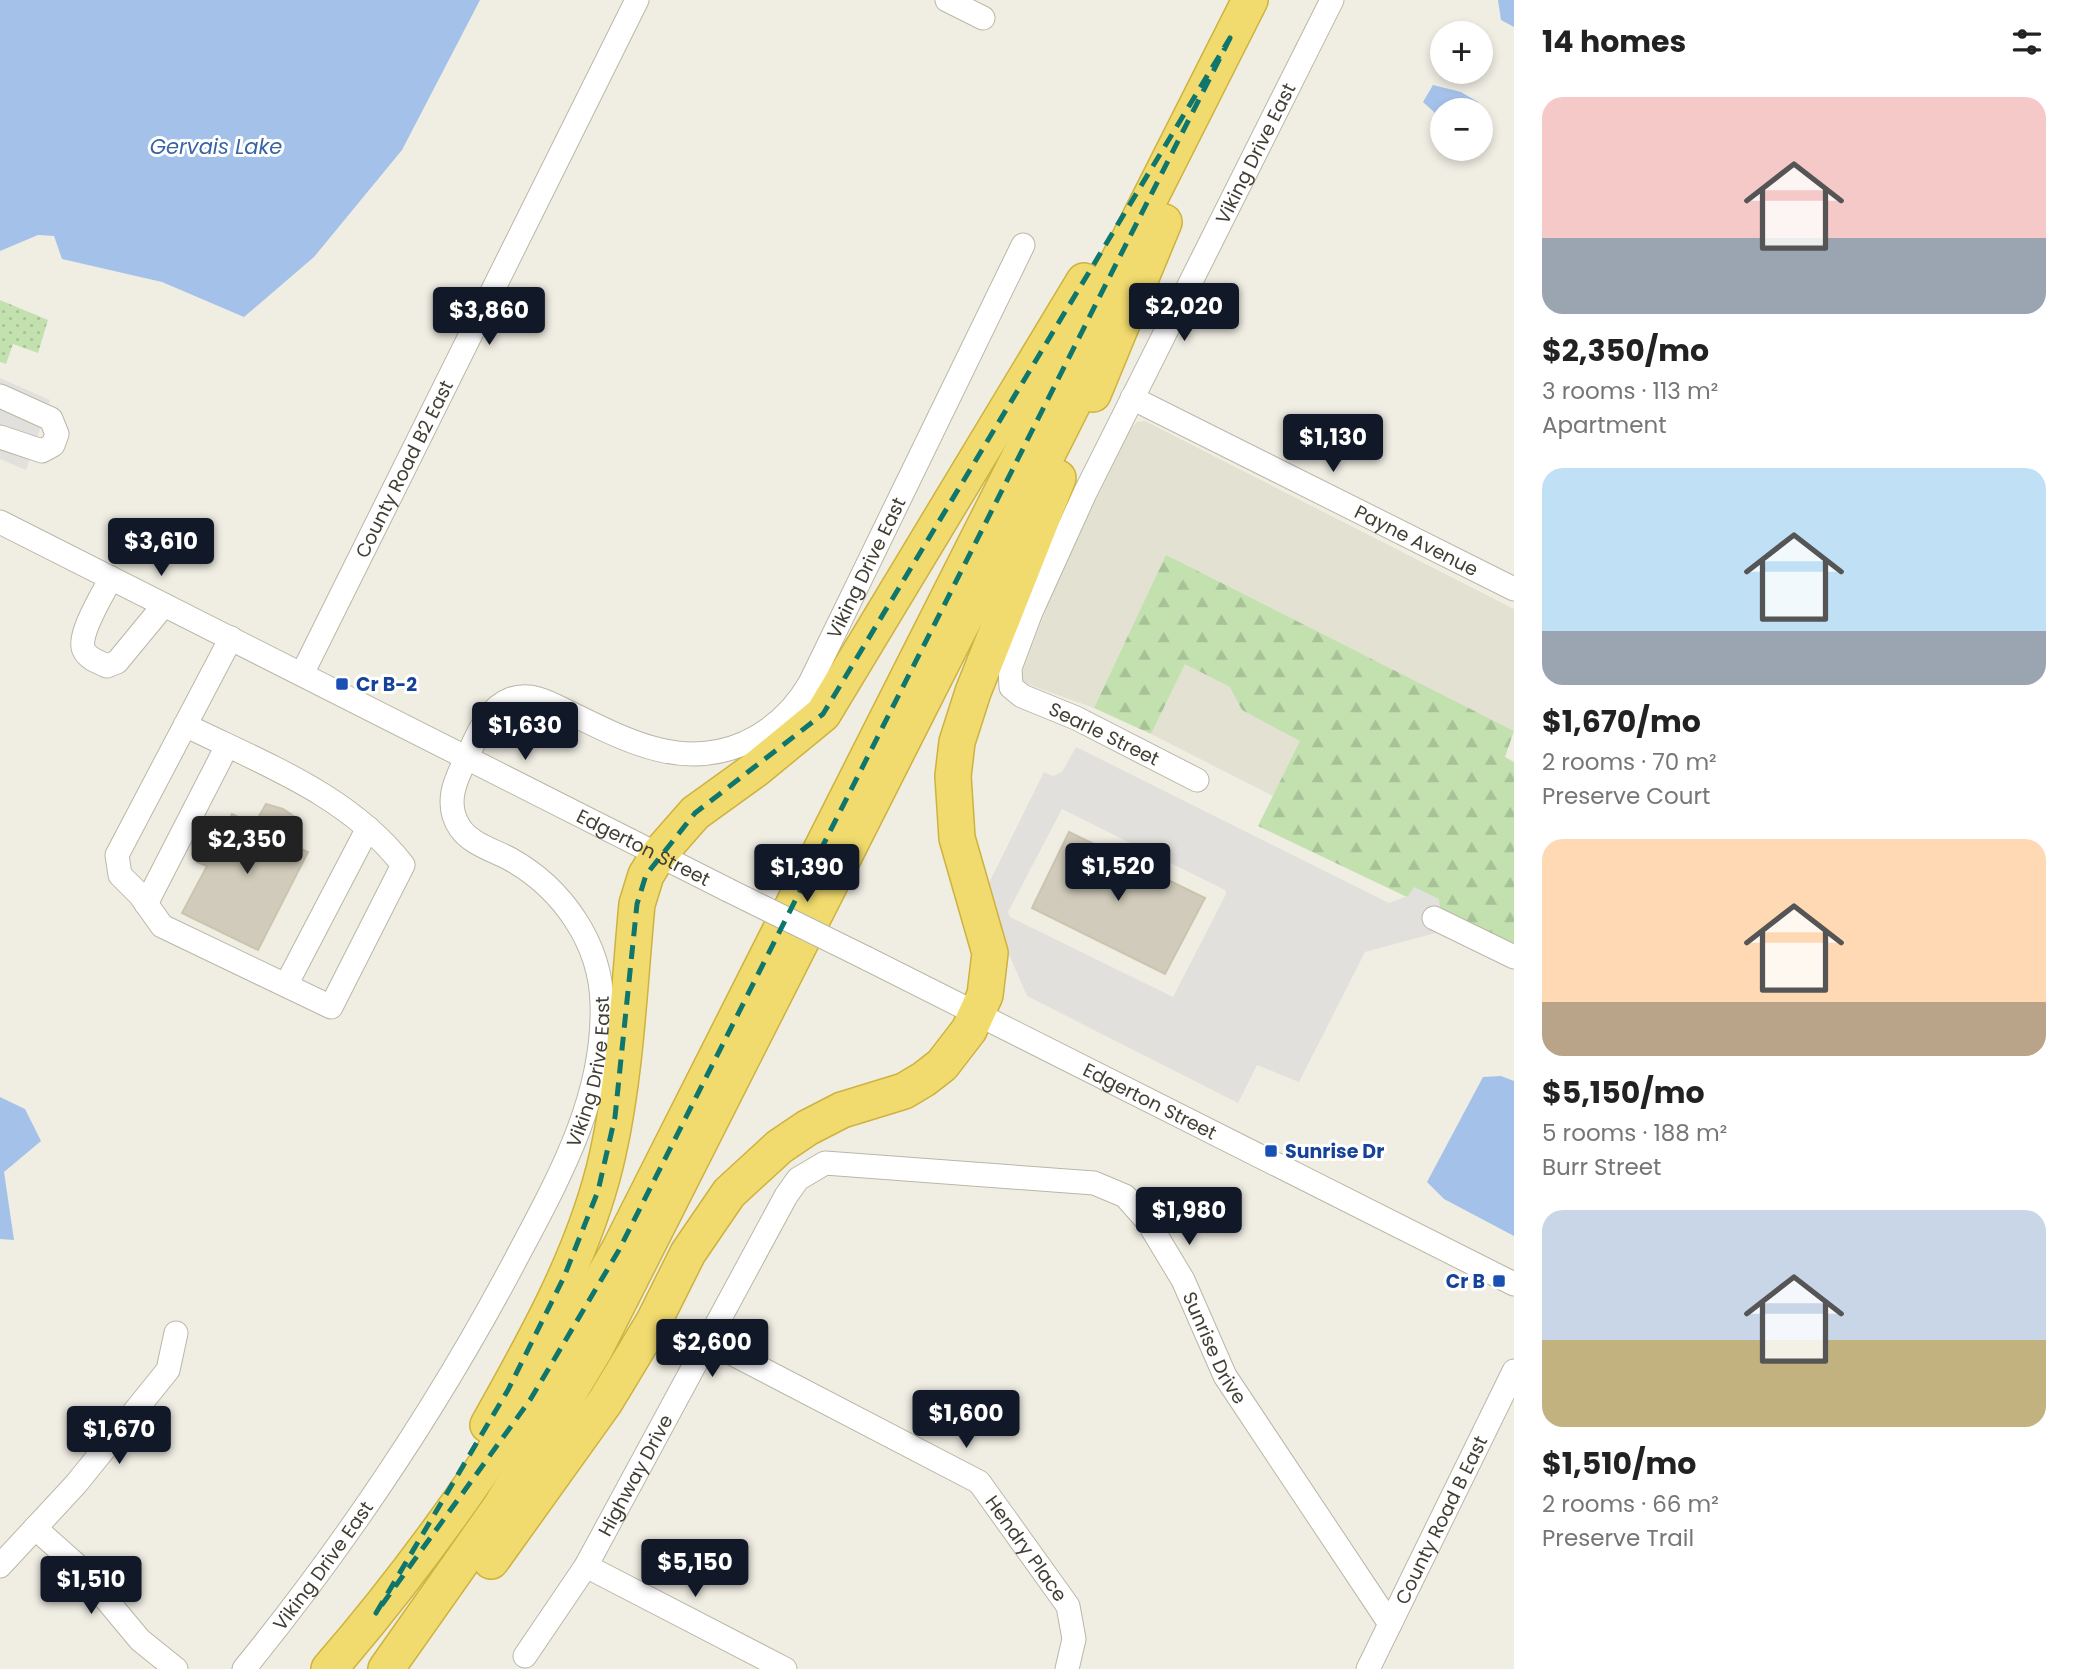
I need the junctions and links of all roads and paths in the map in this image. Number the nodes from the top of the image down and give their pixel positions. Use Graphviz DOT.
graph roads {
  1 [pos="637,0"];
  2 [pos="947,0"];
  3 [pos="1250,0"];
  4 [pos="1273,0"];
  5 [pos="1332,0"];
  6 [pos="983,18"];
  7 [pos="1230,38"];
  8 [pos="1164,222"];
  9 [pos="1023,245"];
  10 [pos="0,396"];
  11 [pos="1132,398"];
  12 [pos="0,437"];
  13 [pos="0,522"];
  14 [pos="111,578"];
  15 [pos="1514,589"];
  16 [pos="164,605"];
  17 [pos="231,638"];
  18 [pos="302,674"];
  19 [pos="1011,687"];
  20 [pos="185,725"];
  21 [pos="227,746"];
  22 [pos="467,757"];
  23 [pos="1197,780"];
  24 [pos="368,828"];
  25 [pos="659,854"];
  26 [pos="146,904"];
  27 [pos="1434,918"];
  28 [pos="1514,957"];
  29 [pos="286,985"];
  30 [pos="977,1014"];
  31 [pos="811,1169"];
  32 [pos="1514,1284"];
  33 [pos="176,1333"];
  34 [pos="708,1341"];
  35 [pos="1514,1371"];
  36 [pos="35,1528"];
  37 [pos="0,1566"];
  38 [pos="586,1566"];
  39 [pos="376,1613"];
  40 [pos="1390,1624"];
  41 [pos="525,1656"];
  42 [pos="176,1669"];
  43 [pos="244,1669"];
  44 [pos="329,1669"];
  45 [pos="386,1669"];
  46 [pos="408,1669"];
  47 [pos="785,1669"];
  48 [pos="1067,1669"];
  49 [pos="1368,1669"];
  1 -- 18 [label="street, County Road B2 East"];
  2 -- 6 [label="street"];
  3 -- 7 [label="highway"];
  4 -- 8 [label="highway"];
  5 -- 11 [label="street, Viking Drive East"];
  7 -- 25 [label="highway"];
  7 -- 39 [label="highway"];
  8 -- 30 [label="highway"];
  8 -- 45 [label="highway"];
  9 -- 22 [label="street, Viking Drive East"];
  10 -- 12 [label="street"];
  11 -- 15 [label="street, Payne Avenue"];
  11 -- 19 [label="street, Viking Drive East"];
  13 -- 14 [label="street, Edgerton Street"];
  14 -- 16 [label="street, Edgerton Street"];
  14 -- 16 [label="street"];
  16 -- 17 [label="street, Edgerton Street"];
  17 -- 18 [label="street, Edgerton Street"];
  17 -- 20 [label="street"];
  18 -- 22 [label="street, Edgerton Street"];
  19 -- 23 [label="street, Searle Street"];
  20 -- 21 [label="street"];
  20 -- 26 [label="street"];
  21 -- 24 [label="street"];
  21 -- 26 [label="street"];
  22 -- 25 [label="street, Edgerton Street"];
  22 -- 43 [label="street, Viking Drive East"];
  24 -- 29 [label="street"];
  24 -- 29 [label="street"];
  25 -- 30 [label="street, Edgerton Street, bridge"];
  25 -- 39 [label="highway"];
  26 -- 29 [label="street"];
  27 -- 28 [label="street"];
  30 -- 32 [label="street, Edgerton Street"];
  30 -- 46 [label="highway"];
  31 -- 34 [label="street, Highway Drive"];
  31 -- 40 [label="street, Sunrise Drive"];
  33 -- 36 [label="street"];
  34 -- 38 [label="street, Highway Drive"];
  34 -- 48 [label="street, Hendry Place"];
  35 -- 40 [label="street, County Road B East"];
  36 -- 37 [label="street"];
  36 -- 42 [label="street"];
  38 -- 41 [label="street, Highway Drive"];
  38 -- 47 [label="street"];
  39 -- 44 [label="highway"];
  40 -- 49 [label="street, County Road B East"];
}
